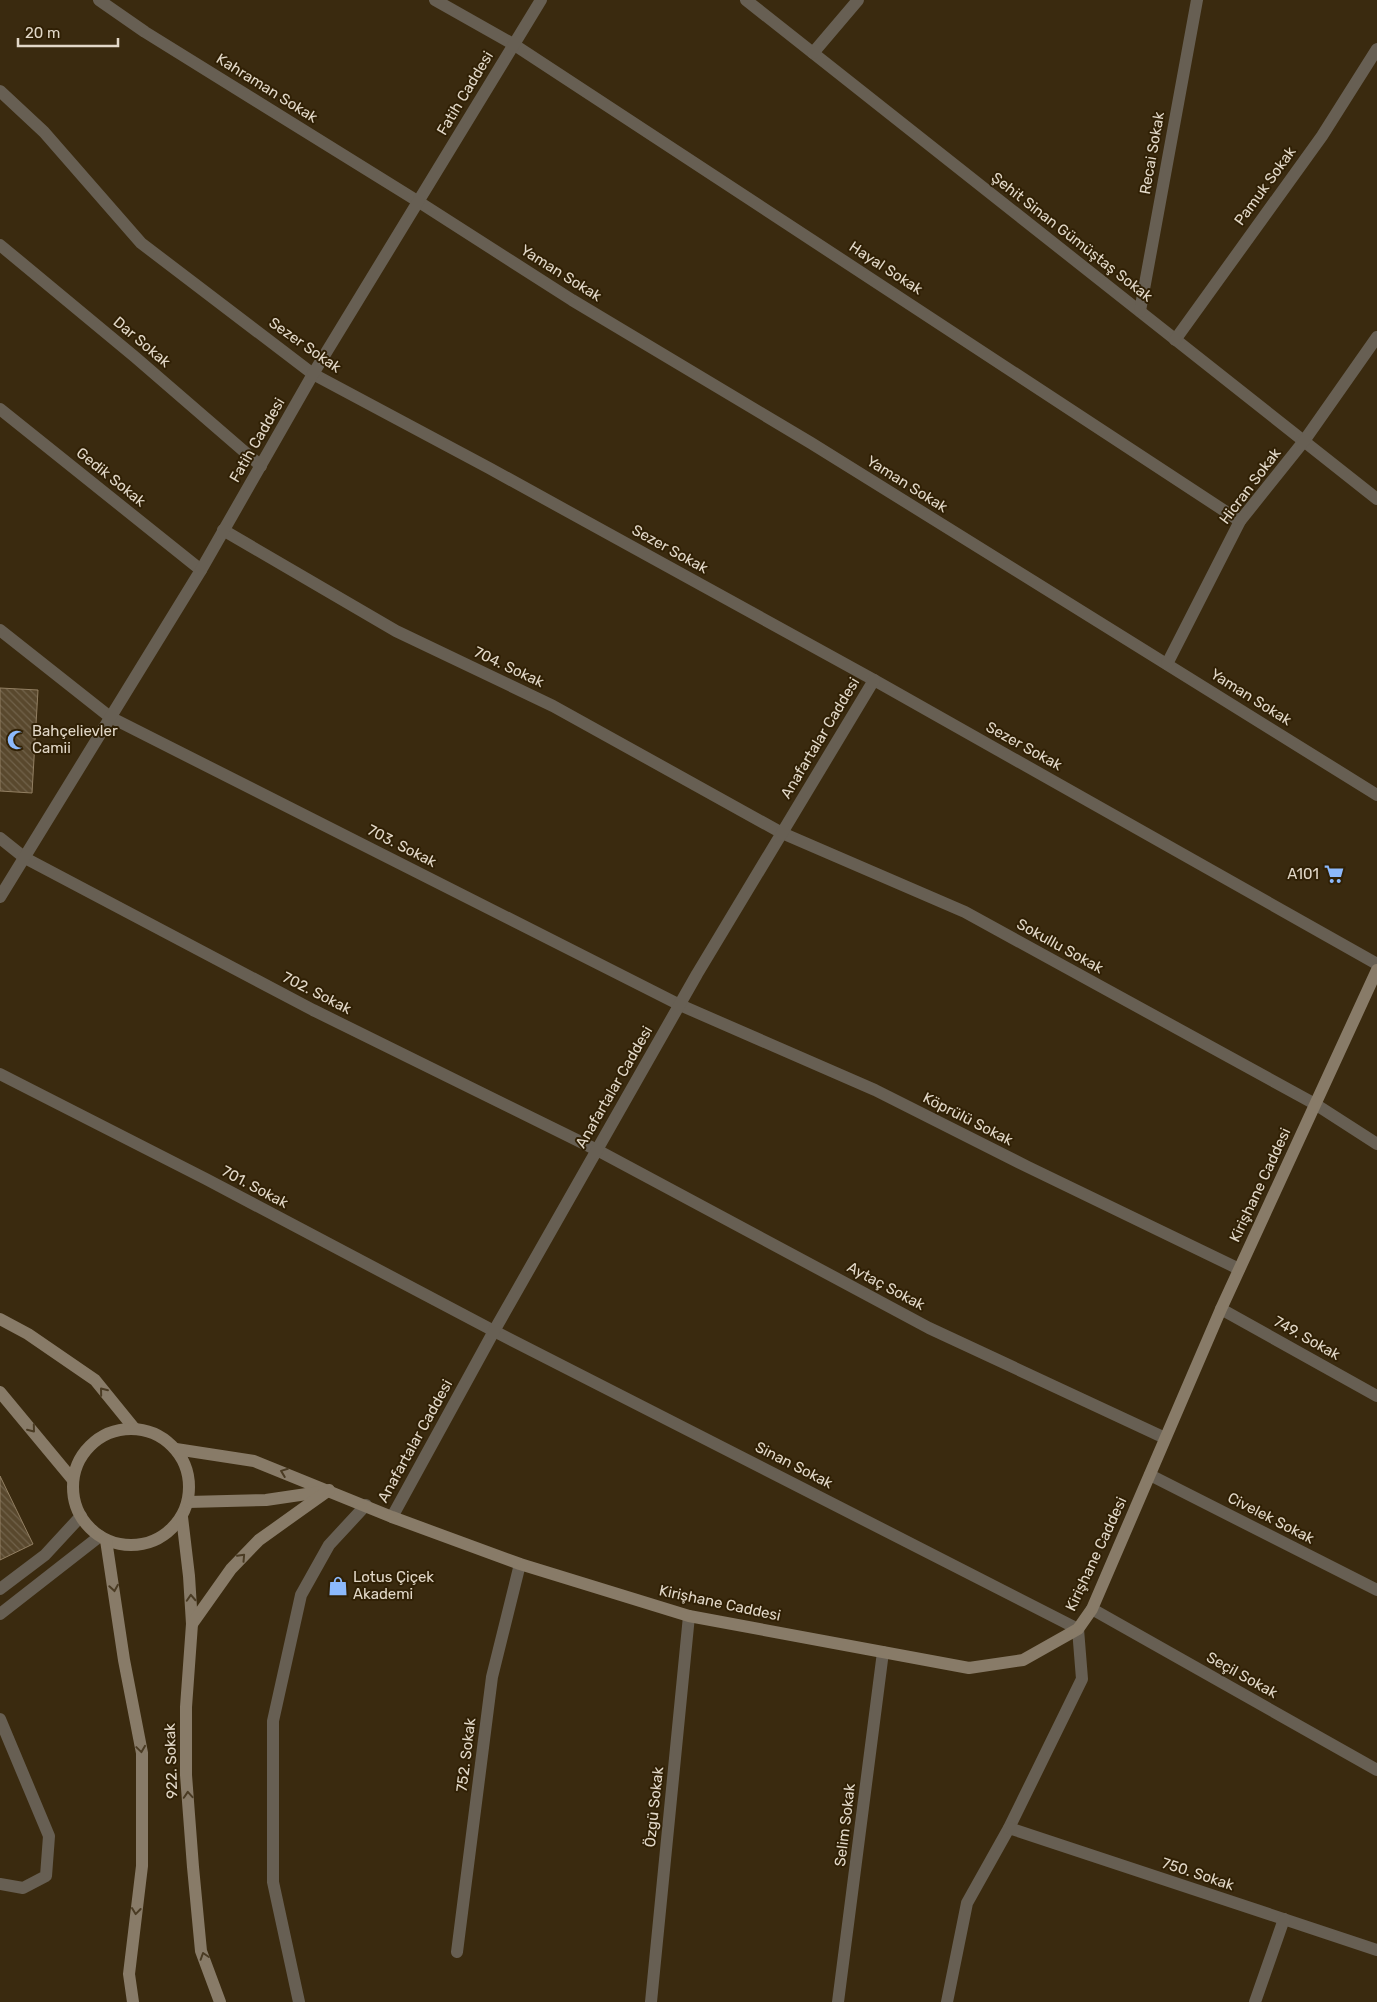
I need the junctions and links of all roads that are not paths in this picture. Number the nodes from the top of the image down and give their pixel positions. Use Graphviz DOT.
graph roads {
  1 [pos="99,0"];
  2 [pos="435,0"];
  3 [pos="541,0"];
  4 [pos="746,0"];
  5 [pos="858,0"];
  6 [pos="1197,0"];
  7 [pos="513,44"];
  8 [pos="1377,49"];
  9 [pos="813,53"];
  10 [pos="0,91"];
  11 [pos="419,202"];
  12 [pos="0,245"];
  13 [pos="1140,311"];
  14 [pos="1377,337"];
  15 [pos="1175,340"];
  16 [pos="313,374"];
  17 [pos="0,409"];
  18 [pos="1304,441"];
  19 [pos="261,466"];
  20 [pos="1377,498"];
  21 [pos="1240,521"];
  22 [pos="223,530"];
  23 [pos="201,570"];
  24 [pos="0,630"];
  25 [pos="1167,664"];
  26 [pos="874,680"];
  27 [pos="110,717"];
  28 [pos="1377,795"];
  29 [pos="782,833"];
  30 [pos="0,838"];
  31 [pos="25,858"];
  32 [pos="0,897"];
  33 [pos="1377,964"];
  34 [pos="1377,970"];
  35 [pos="680,1005"];
  36 [pos="0,1074"];
  37 [pos="1315,1104"];
  38 [pos="1377,1144"];
  39 [pos="597,1150"];
  40 [pos="1239,1269"];
  41 [pos="1221,1309"];
  42 [pos="0,1319"];
  43 [pos="494,1331"];
  44 [pos="0,1392"];
  45 [pos="1377,1396"];
  46 [pos="134,1428"];
  47 [pos="1165,1438"];
  48 [pos="176,1449"];
  49 [pos="1150,1475"];
  50 [pos="73,1480"];
  51 [pos="329,1490"];
  52 [pos="188,1502"];
  53 [pos="366,1505"];
  54 [pos="80,1516"];
  55 [pos="182,1516"];
  56 [pos="392,1517"];
  57 [pos="103,1538"];
  58 [pos="520,1564"];
  59 [pos="0,1589"];
  60 [pos="1377,1590"];
  61 [pos="1092,1609"];
  62 [pos="0,1614"];
  63 [pos="689,1616"];
  64 [pos="192,1624"];
  65 [pos="1078,1628"];
  66 [pos="883,1652"];
  67 [pos="0,1719"];
  68 [pos="1377,1770"];
  69 [pos="1009,1828"];
  70 [pos="0,1884"];
  71 [pos="1284,1920"];
  72 [pos="1377,1950"];
  73 [pos="458,1952"];
  74 [pos="133,2002"];
  75 [pos="220,2002"];
  76 [pos="299,2002"];
  77 [pos="651,2002"];
  78 [pos="838,2002"];
  79 [pos="947,2002"];
  80 [pos="1255,2002"];
  1 -- 11 [label="street, Kahraman Sokak"];
  2 -- 7 [label="street, Hayal Sokak"];
  3 -- 7 [label="street, Fatih Caddesi"];
  4 -- 9 [label="street, Şehit Sinan Gümüştaş Sokak"];
  5 -- 9 [label="street"];
  6 -- 13 [label="street, Recai Sokak"];
  7 -- 11 [label="street, Fatih Caddesi"];
  7 -- 21 [label="street, Hayal Sokak"];
  8 -- 15 [label="street, Pamuk Sokak"];
  9 -- 13 [label="street, Şehit Sinan Gümüştaş Sokak"];
  10 -- 16 [label="street, Sezer Sokak"];
  11 -- 16 [label="street, Fatih Caddesi"];
  11 -- 25 [label="street, Yaman Sokak"];
  12 -- 19 [label="street, Dar Sokak"];
  13 -- 15 [label="street, Şehit Sinan Gümüştaş Sokak"];
  14 -- 18 [label="street, Hicran Sokak"];
  15 -- 18 [label="street, Şehit Sinan Gümüştaş Sokak"];
  16 -- 19 [label="street, Fatih Caddesi"];
  16 -- 26 [label="street, Sezer Sokak"];
  17 -- 23 [label="street, Gedik Sokak"];
  18 -- 20 [label="street, Şehit Sinan Gümüştaş Sokak"];
  18 -- 21 [label="street, Hicran Sokak"];
  19 -- 22 [label="street, Fatih Caddesi"];
  21 -- 25 [label="street, Hicran Sokak"];
  22 -- 23 [label="street, Fatih Caddesi"];
  22 -- 29 [label="street, 704. Sokak"];
  23 -- 27 [label="street, Fatih Caddesi"];
  24 -- 27 [label="street, 703. Sokak"];
  25 -- 28 [label="street, Yaman Sokak"];
  26 -- 29 [label="street, Anafartalar Caddesi"];
  26 -- 33 [label="street, Sezer Sokak"];
  27 -- 31 [label="street, Fatih Caddesi"];
  27 -- 35 [label="street, 703. Sokak"];
  29 -- 35 [label="street, Anafartalar Caddesi"];
  29 -- 37 [label="street, Sokullu Sokak"];
  30 -- 31 [label="street, 702. Sokak"];
  31 -- 32 [label="street, Fatih Caddesi"];
  31 -- 39 [label="street, 702. Sokak"];
  34 -- 37 [label="street, Kirişhane Caddesi"];
  35 -- 39 [label="street, Anafartalar Caddesi"];
  35 -- 40 [label="street, Köprülü Sokak"];
  36 -- 43 [label="street, 701. Sokak"];
  37 -- 38 [label="street, Sokullu Sokak"];
  37 -- 40 [label="street, Kirişhane Caddesi"];
  39 -- 43 [label="street, Anafartalar Caddesi"];
  39 -- 47 [label="street, Aytaç Sokak"];
  40 -- 41 [label="street, Kirişhane Caddesi"];
  41 -- 45 [label="street, 749. Sokak"];
  41 -- 47 [label="street, Kirişhane Caddesi"];
  46 -- 42 [label="street, one-way"];
  43 -- 56 [label="street, Anafartalar Caddesi"];
  43 -- 65 [label="street, Sinan Sokak"];
  44 -- 50 [label="street, one-way"];
  46 -- 48 [label="street"];
  46 -- 50 [label="street"];
  47 -- 49 [label="street, Kirişhane Caddesi"];
  51 -- 48 [label="street, Kirişhane Caddesi, one-way"];
  48 -- 52 [label="street"];
  49 -- 60 [label="street, Civelek Sokak"];
  49 -- 61 [label="street, Kirişhane Caddesi"];
  50 -- 54 [label="street"];
  51 -- 52 [label="street"];
  51 -- 53 [label="street, Kirişhane Caddesi"];
  64 -- 51 [label="street, one-way"];
  52 -- 55 [label="street"];
  53 -- 56 [label="street, Kirişhane Caddesi"];
  53 -- 76 [label="street"];
  54 -- 57 [label="street"];
  54 -- 59 [label="street"];
  55 -- 57 [label="street"];
  64 -- 55 [label="street, 922. Sokak, one-way"];
  56 -- 58 [label="street, Kirişhane Caddesi"];
  57 -- 62 [label="street"];
  57 -- 74 [label="street, 922. Sokak, one-way"];
  58 -- 63 [label="street, Kirişhane Caddesi"];
  58 -- 73 [label="street, 752. Sokak"];
  61 -- 65 [label="street, Kirişhane Caddesi"];
  61 -- 68 [label="street, Seçil Sokak"];
  63 -- 66 [label="street, Kirişhane Caddesi"];
  63 -- 77 [label="street, Özgü Sokak"];
  75 -- 64 [label="street, 922. Sokak, one-way"];
  65 -- 66 [label="street, Kirişhane Caddesi"];
  65 -- 69 [label="street"];
  66 -- 78 [label="street, Selim Sokak"];
  67 -- 70 [label="street"];
  69 -- 71 [label="street, 750. Sokak"];
  69 -- 79 [label="street"];
  71 -- 72 [label="street, 750. Sokak"];
  71 -- 80 [label="street"];
}
